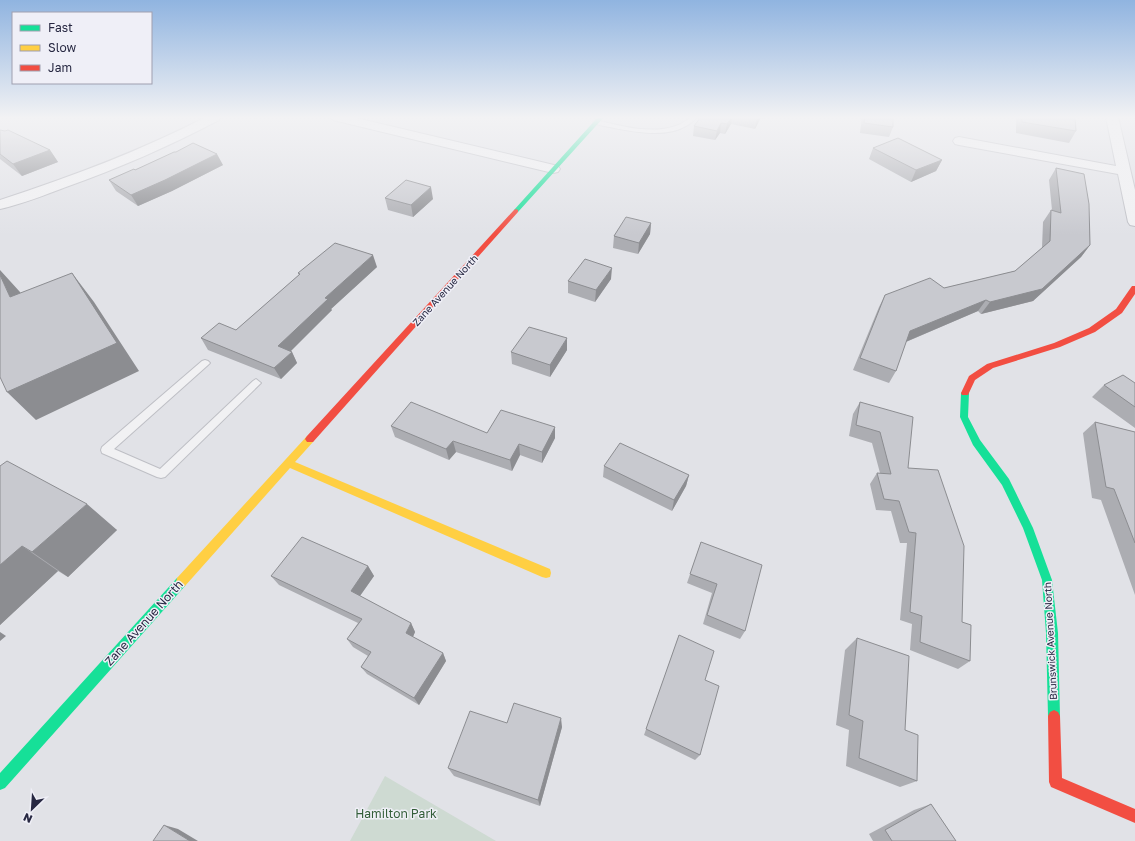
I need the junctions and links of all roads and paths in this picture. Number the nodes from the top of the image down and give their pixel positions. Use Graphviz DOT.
graph roads {
  1 [pos="131,156"];
  2 [pos="500,156"];
  3 [pos="565,156"];
  4 [pos="1043,156"];
  5 [pos="1121,156"];
  6 [pos="553,169"];
  7 [pos="1124,171"];
  8 [pos="0,205"];
  9 [pos="1135,222"];
  10 [pos="1135,288"];
  11 [pos="205,363"];
  12 [pos="256,383"];
  13 [pos="289,463"];
  14 [pos="546,573"];
  15 [pos="0,783"];
  16 [pos="1135,816"];
  1 -- 8 [label="street"];
  2 -- 6 [label="street"];
  3 -- 6 [label="main road, Zane Avenue North"];
  4 -- 7 [label="street"];
  5 -- 7 [label="street"];
  6 -- 13 [label="main road, Zane Avenue North"];
  7 -- 9 [label="street"];
  10 -- 16 [label="main road, Brunswick Avenue North"];
  11 -- 12 [label="lane"];
  13 -- 14 [label="main road"];
  13 -- 15 [label="main road, Zane Avenue North"];
}
